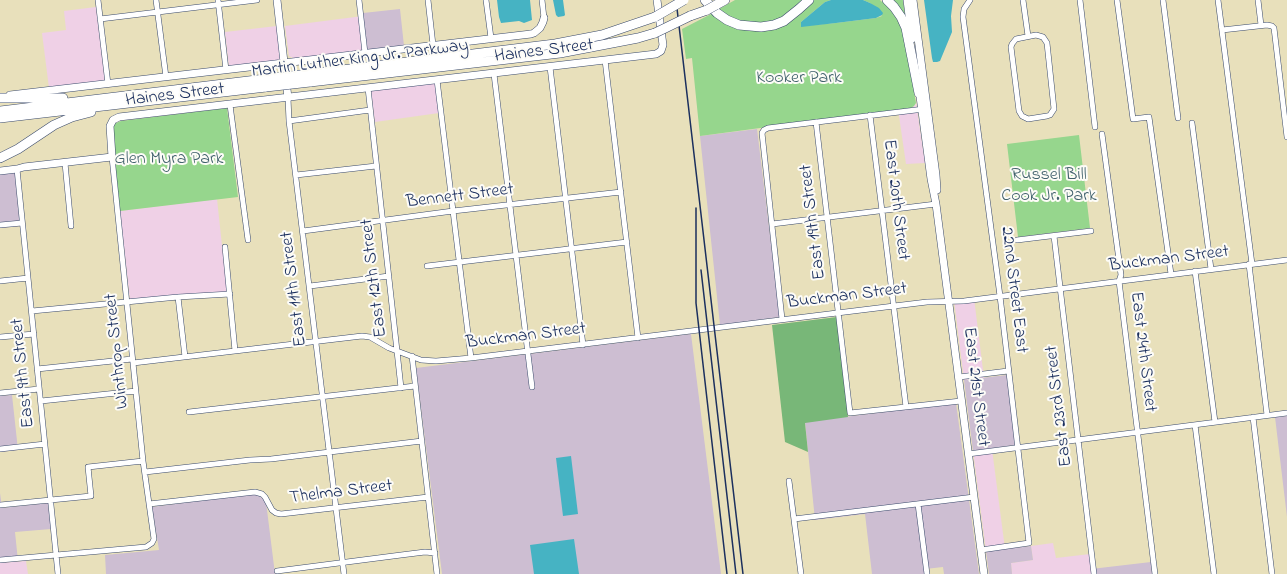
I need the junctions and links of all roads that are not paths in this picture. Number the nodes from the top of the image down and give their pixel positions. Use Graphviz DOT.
graph roads {
  1 [pos="98,0"];
  2 [pos="156,0"];
  3 [pos="257,0"];
  4 [pos="277,0"];
  5 [pos="358,0"];
  6 [pos="428,0"];
  7 [pos="486,0"];
  8 [pos="542,0"];
  9 [pos="657,0"];
  10 [pos="684,0"];
  11 [pos="725,0"];
  12 [pos="809,0"];
  13 [pos="887,0"];
  14 [pos="907,0"];
  15 [pos="913,0"];
  16 [pos="970,0"];
  17 [pos="1023,0"];
  18 [pos="1080,0"];
  19 [pos="1117,0"];
  20 [pos="1163,0"];
  21 [pos="1218,0"];
  22 [pos="1258,0"];
  23 [pos="218,2"];
  24 [pos="710,4"];
  25 [pos="158,12"];
  26 [pos="544,18"];
  27 [pos="100,19"];
  28 [pos="1261,25"];
  29 [pos="1222,30"];
  30 [pos="1028,36"];
  31 [pos="491,38"];
  32 [pos="433,46"];
  33 [pos="365,54"];
  34 [pos="605,60"];
  35 [pos="284,63"];
  36 [pos="550,67"];
  37 [pos="226,70"];
  38 [pos="494,74"];
  39 [pos="166,77"];
  40 [pos="309,78"];
  41 [pos="438,80"];
  42 [pos="265,83"];
  43 [pos="108,84"];
  44 [pos="368,88"];
  45 [pos="919,93"];
  46 [pos="0,97"];
  47 [pos="288,98"];
  48 [pos="97,99"];
  49 [pos="133,103"];
  50 [pos="230,105"];
  51 [pos="924,108"];
  52 [pos="370,110"];
  53 [pos="0,111"];
  54 [pos="870,115"];
  55 [pos="0,118"];
  56 [pos="1178,118"];
  57 [pos="289,121"];
  58 [pos="816,122"];
  59 [pos="1192,123"];
  60 [pos="1095,127"];
  61 [pos="1102,134"];
  62 [pos="1287,136"];
  63 [pos="112,157"];
  64 [pos="0,158"];
  65 [pos="65,162"];
  66 [pos="376,166"];
  67 [pos="17,169"];
  68 [pos="0,171"];
  69 [pos="296,175"];
  70 [pos="621,192"];
  71 [pos="566,199"];
  72 [pos="936,204"];
  73 [pos="510,205"];
  74 [pos="453,211"];
  75 [pos="882,211"];
  76 [pos="827,218"];
  77 [pos="382,221"];
  78 [pos="22,223"];
  79 [pos="772,224"];
  80 [pos="0,225"];
  81 [pos="71,226"];
  82 [pos="303,231"];
  83 [pos="1091,231"];
  84 [pos="1054,236"];
  85 [pos="248,240"];
  86 [pos="1017,240"];
  87 [pos="627,242"];
  88 [pos="225,247"];
  89 [pos="572,249"];
  90 [pos="516,255"];
  91 [pos="1287,260"];
  92 [pos="459,262"];
  93 [pos="1250,264"];
  94 [pos="427,266"];
  95 [pos="1211,269"];
  96 [pos="1195,271"];
  97 [pos="1171,274"];
  98 [pos="388,276"];
  99 [pos="28,278"];
  100 [pos="0,281"];
  101 [pos="1119,281"];
  102 [pos="310,286"];
  103 [pos="1060,288"];
  104 [pos="230,294"];
  105 [pos="1000,296"];
  106 [pos="178,297"];
  107 [pos="948,301"];
  108 [pos="127,302"];
  109 [pos="894,306"];
  110 [pos="32,311"];
  111 [pos="838,313"];
  112 [pos="782,319"];
  113 [pos="34,334"];
  114 [pos="0,337"];
  115 [pos="638,338"];
  116 [pos="316,342"];
  117 [pos="583,345"];
  118 [pos="397,351"];
  119 [pos="528,351"];
  120 [pos="235,352"];
  121 [pos="412,356"];
  122 [pos="184,357"];
  123 [pos="471,358"];
  124 [pos="133,361"];
  125 [pos="37,369"];
  126 [pos="1008,371"];
  127 [pos="959,377"];
  128 [pos="415,386"];
  129 [pos="532,387"];
  130 [pos="401,388"];
  131 [pos="39,389"];
  132 [pos="136,391"];
  133 [pos="0,393"];
  134 [pos="323,397"];
  135 [pos="40,401"];
  136 [pos="961,401"];
  137 [pos="906,407"];
  138 [pos="189,412"];
  139 [pos="1287,413"];
  140 [pos="1268,415"];
  141 [pos="1253,417"];
  142 [pos="1215,422"];
  143 [pos="1195,425"];
  144 [pos="1138,432"];
  145 [pos="1078,440"];
  146 [pos="422,441"];
  147 [pos="45,444"];
  148 [pos="1018,448"];
  149 [pos="0,449"];
  150 [pos="329,452"];
  151 [pos="968,454"];
  152 [pos="143,461"];
  153 [pos="145,472"];
  154 [pos="789,481"];
  155 [pos="428,497"];
  156 [pos="974,497"];
  157 [pos="51,500"];
  158 [pos="149,504"];
  159 [pos="918,504"];
  160 [pos="0,506"];
  161 [pos="336,508"];
  162 [pos="794,519"];
  163 [pos="981,550"];
  164 [pos="435,553"];
  165 [pos="56,554"];
  166 [pos="0,560"];
  167 [pos="343,563"];
  168 [pos="277,571"];
  169 [pos="58,574"];
  170 [pos="344,574"];
  171 [pos="437,574"];
  172 [pos="801,574"];
  173 [pos="927,574"];
  174 [pos="984,574"];
  175 [pos="1094,574"];
  176 [pos="1155,574"];
  177 [pos="1214,574"];
  178 [pos="1272,574"];
  1 -- 27 [label="street"];
  2 -- 25 [label="street"];
  3 -- 23 [label="street"];
  4 -- 35 [label="street, East 11th Street"];
  5 -- 33 [label="street"];
  6 -- 32 [label="street"];
  7 -- 31 [label="street"];
  8 -- 26 [label="street"];
  9 -- 34 [label="street, Haines Street"];
  10 -- 40 [label="highway, Martin Luther King Jr. Parkway, bridge"];
  11 -- 24 [label="highway, Martin Luther King Jr. Parkway"];
  12 -- 24 [label="highway"];
  13 -- 45 [label="highway"];
  14 -- 45 [label="street, East 21st Street"];
  15 -- 51 [label="street, East 21st Street"];
  16 -- 105 [label="street, 22nd Street East"];
  17 -- 30 [label="street"];
  18 -- 60 [label="street"];
  19 -- 97 [label="street"];
  20 -- 56 [label="street"];
  21 -- 29 [label="street"];
  22 -- 28 [label="street"];
  23 -- 25 [label="street"];
  23 -- 37 [label="street"];
  24 -- 40 [label="highway, Martin Luther King Jr. Parkway, bridge"];
  25 -- 27 [label="street"];
  25 -- 39 [label="street"];
  26 -- 31 [label="street, Haines Street"];
  27 -- 43 [label="street"];
  28 -- 29 [label="street"];
  28 -- 62 [label="street"];
  29 -- 93 [label="street"];
  30 -- 30 [label="street"];
  31 -- 32 [label="street, Haines Street"];
  32 -- 33 [label="street, Haines Street"];
  33 -- 35 [label="street, Haines Street"];
  34 -- 36 [label="street, Haines Street"];
  34 -- 70 [label="street"];
  35 -- 37 [label="street, Haines Street"];
  35 -- 47 [label="street, East 11th Street"];
  36 -- 38 [label="street, Haines Street"];
  36 -- 71 [label="street"];
  37 -- 39 [label="street, Haines Street"];
  38 -- 41 [label="street, Haines Street"];
  38 -- 73 [label="street"];
  39 -- 43 [label="street, Haines Street"];
  40 -- 42 [label="highway, Martin Luther King Jr. Parkway, bridge"];
  41 -- 44 [label="street, Haines Street"];
  41 -- 74 [label="street"];
  42 -- 48 [label="highway, Martin Luther King Jr. Parkway"];
  42 -- 49 [label="highway, Martin Luther King Jr. Parkway"];
  43 -- 46 [label="street, Haines Street"];
  44 -- 47 [label="street, Haines Street"];
  44 -- 52 [label="street, East 12th Street"];
  45 -- 51 [label="street, East 21st Street"];
  46 -- 48 [label="highway"];
  47 -- 50 [label="street, Haines Street"];
  47 -- 57 [label="street, East 11th Street"];
  48 -- 53 [label="highway, Martin Luther King Jr. Parkway"];
  49 -- 55 [label="highway, Martin Luther King Jr. Parkway"];
  49 -- 64 [label="highway"];
  50 -- 63 [label="street, Haines Street"];
  50 -- 85 [label="street"];
  51 -- 54 [label="street"];
  51 -- 72 [label="street, East 21st Street"];
  52 -- 57 [label="street"];
  52 -- 66 [label="street, East 12th Street"];
  54 -- 58 [label="street"];
  54 -- 75 [label="street, East 20th Street"];
  57 -- 69 [label="street, East 11th Street"];
  58 -- 76 [label="street, East 19th Street"];
  58 -- 79 [label="street"];
  59 -- 95 [label="street"];
  61 -- 101 [label="street, East 24th Street"];
  63 -- 65 [label="street"];
  63 -- 108 [label="street, Winthrop Street"];
  65 -- 67 [label="street"];
  65 -- 81 [label="street"];
  66 -- 69 [label="street"];
  66 -- 77 [label="street, East 12th Street"];
  67 -- 68 [label="street"];
  67 -- 78 [label="street, East 9th Street"];
  69 -- 82 [label="street, East 11th Street"];
  70 -- 71 [label="street, Bennett Street"];
  70 -- 87 [label="street"];
  71 -- 73 [label="street, Bennett Street"];
  71 -- 89 [label="street"];
  72 -- 75 [label="street"];
  72 -- 107 [label="street, East 21st Street"];
  73 -- 74 [label="street, Bennett Street"];
  73 -- 90 [label="street"];
  74 -- 77 [label="street, Bennett Street"];
  74 -- 92 [label="street"];
  75 -- 76 [label="street"];
  75 -- 109 [label="street, East 20th Street"];
  76 -- 79 [label="street"];
  76 -- 111 [label="street, East 19th Street"];
  77 -- 82 [label="street, Bennett Street"];
  77 -- 98 [label="street, East 12th Street"];
  78 -- 80 [label="street"];
  78 -- 99 [label="street, East 9th Street"];
  79 -- 112 [label="street"];
  82 -- 102 [label="street, East 11th Street"];
  83 -- 84 [label="street"];
  84 -- 86 [label="street"];
  84 -- 103 [label="street, East 23rd Street"];
  87 -- 89 [label="street"];
  87 -- 115 [label="street"];
  88 -- 104 [label="street"];
  89 -- 90 [label="street"];
  89 -- 117 [label="street"];
  90 -- 92 [label="street"];
  90 -- 119 [label="street"];
  91 -- 93 [label="street, Buckman Street"];
  92 -- 94 [label="street"];
  92 -- 123 [label="street"];
  93 -- 95 [label="street, Buckman Street"];
  93 -- 140 [label="street"];
  95 -- 96 [label="street, Buckman Street"];
  96 -- 97 [label="street, Buckman Street"];
  96 -- 142 [label="street"];
  97 -- 101 [label="street, Buckman Street"];
  98 -- 102 [label="street"];
  98 -- 118 [label="street, East 12th Street"];
  99 -- 100 [label="street"];
  99 -- 110 [label="street, East 9th Street"];
  101 -- 103 [label="street, Buckman Street"];
  101 -- 144 [label="street, East 24th Street"];
  102 -- 116 [label="street, East 11th Street"];
  103 -- 105 [label="street, Buckman Street"];
  103 -- 145 [label="street, East 23rd Street"];
  104 -- 106 [label="street"];
  104 -- 120 [label="street"];
  105 -- 107 [label="street, Buckman Street"];
  105 -- 126 [label="street, 22nd Street East"];
  106 -- 108 [label="street"];
  106 -- 122 [label="street"];
  107 -- 109 [label="street, Buckman Street"];
  107 -- 127 [label="street, East 21st Street"];
  108 -- 110 [label="street"];
  108 -- 124 [label="street, Winthrop Street"];
  109 -- 111 [label="street, Buckman Street"];
  109 -- 137 [label="street, East 20th Street"];
  110 -- 113 [label="street, East 9th Street"];
  111 -- 112 [label="street, Buckman Street"];
  111 -- 137 [label="street, East 19th Street"];
  112 -- 115 [label="street, Buckman Street"];
  113 -- 114 [label="street"];
  113 -- 125 [label="street, East 9th Street"];
  115 -- 117 [label="street, Buckman Street"];
  116 -- 118 [label="street"];
  116 -- 120 [label="street"];
  116 -- 134 [label="street, East 11th Street"];
  117 -- 119 [label="street, Buckman Street"];
  118 -- 121 [label="street, East 12th Street"];
  118 -- 130 [label="street"];
  119 -- 123 [label="street, Buckman Street"];
  119 -- 129 [label="street"];
  120 -- 122 [label="street"];
  121 -- 123 [label="street, Buckman Street"];
  121 -- 128 [label="street"];
  122 -- 124 [label="street"];
  124 -- 125 [label="street"];
  124 -- 132 [label="street, Winthrop Street"];
  125 -- 131 [label="street, East 9th Street"];
  126 -- 127 [label="street"];
  126 -- 148 [label="street, 22nd Street East"];
  127 -- 136 [label="street, East 21st Street"];
  128 -- 130 [label="street"];
  128 -- 146 [label="street"];
  130 -- 134 [label="street"];
  131 -- 133 [label="street"];
  131 -- 135 [label="street, East 9th Street"];
  132 -- 135 [label="street"];
  132 -- 152 [label="street, Winthrop Street"];
  134 -- 138 [label="street"];
  134 -- 150 [label="street, East 11th Street"];
  135 -- 147 [label="street, East 9th Street"];
  136 -- 137 [label="street"];
  136 -- 151 [label="street, East 21st Street"];
  139 -- 140 [label="street"];
  140 -- 141 [label="street"];
  141 -- 142 [label="street"];
  141 -- 178 [label="street"];
  142 -- 143 [label="street"];
  143 -- 144 [label="street"];
  143 -- 177 [label="street"];
  144 -- 145 [label="street"];
  144 -- 176 [label="street, East 24th Street"];
  145 -- 148 [label="street"];
  145 -- 175 [label="street, East 23rd Street"];
  146 -- 150 [label="street"];
  146 -- 155 [label="street"];
  147 -- 149 [label="street"];
  147 -- 157 [label="street, East 9th Street"];
  148 -- 151 [label="street"];
  148 -- 163 [label="street, 22nd Street East"];
  150 -- 153 [label="street"];
  150 -- 161 [label="street, East 11th Street"];
  151 -- 156 [label="street, East 21st Street"];
  152 -- 153 [label="street, Winthrop Street"];
  152 -- 157 [label="street"];
  153 -- 158 [label="street, Winthrop Street"];
  154 -- 162 [label="street"];
  155 -- 161 [label="street, Thelma Street"];
  155 -- 164 [label="street"];
  156 -- 159 [label="street"];
  156 -- 163 [label="street, East 21st Street"];
  157 -- 160 [label="street"];
  157 -- 165 [label="street, East 9th Street"];
  158 -- 161 [label="street, Thelma Street"];
  158 -- 165 [label="street, Winthrop Street"];
  159 -- 162 [label="street"];
  159 -- 173 [label="street"];
  161 -- 167 [label="street, East 11th Street"];
  162 -- 172 [label="street"];
  163 -- 174 [label="street, East 21st Street"];
  164 -- 167 [label="street"];
  164 -- 171 [label="street"];
  165 -- 166 [label="street"];
  165 -- 169 [label="street, East 9th Street"];
  167 -- 168 [label="street"];
  167 -- 170 [label="street, East 11th Street"];
}
